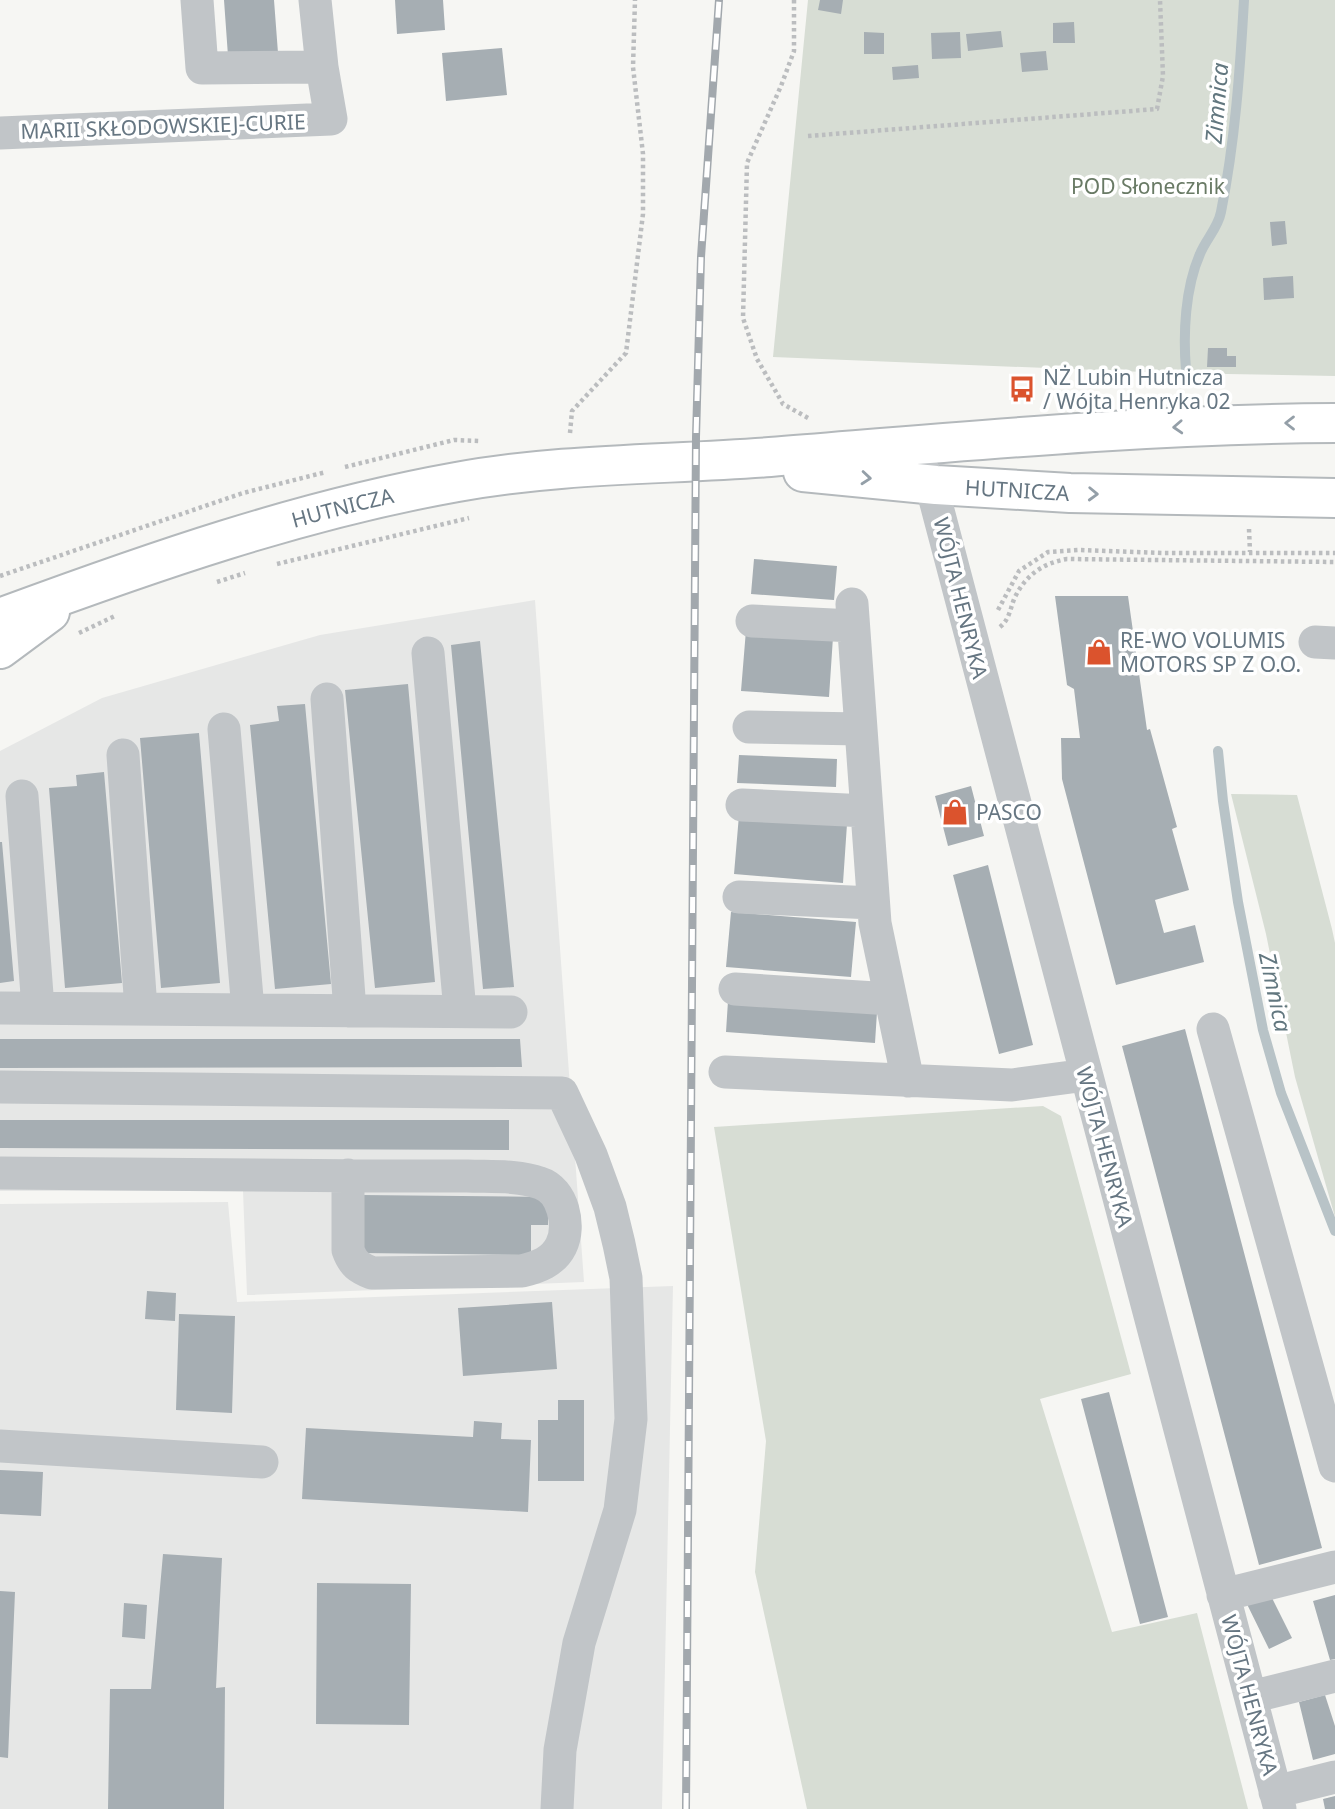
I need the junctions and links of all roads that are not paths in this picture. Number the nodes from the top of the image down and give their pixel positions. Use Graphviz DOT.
graph roads {
  1 [pos="197,0"];
  2 [pos="315,0"];
  3 [pos="322,67"];
  4 [pos="0,132"];
  5 [pos="1335,423"];
  6 [pos="990,440"];
  7 [pos="896,447"];
  8 [pos="700,462"];
  9 [pos="932,484"];
  10 [pos="1335,498"];
  11 [pos="89,586"];
  12 [pos="7,613"];
  13 [pos="752,621"];
  14 [pos="0,649"];
  15 [pos="428,653"];
  16 [pos="327,699"];
  17 [pos="749,727"];
  18 [pos="224,729"];
  19 [pos="861,729"];
  20 [pos="123,755"];
  21 [pos="22,796"];
  22 [pos="742,805"];
  23 [pos="867,811"];
  24 [pos="739,897"];
  25 [pos="873,904"];
  26 [pos="735,989"];
  27 [pos="891,999"];
  28 [pos="0,1008"];
  29 [pos="38,1008"];
  30 [pos="141,1009"];
  31 [pos="248,1010"];
  32 [pos="350,1011"];
  33 [pos="460,1011"];
  34 [pos="511,1012"];
  35 [pos="1213,1029"];
  36 [pos="725,1073"];
  37 [pos="1086,1075"];
  38 [pos="908,1081"];
  39 [pos="0,1087"];
  40 [pos="0,1173"];
  41 [pos="348,1175"];
  42 [pos="0,1446"];
  43 [pos="262,1462"];
  44 [pos="1335,1466"];
  45 [pos="1335,1567"];
  46 [pos="1223,1595"];
  47 [pos="1335,1676"];
  48 [pos="1251,1697"];
  49 [pos="1335,1777"];
  50 [pos="1278,1801"];
  51 [pos="557,1809"];
  1 -- 3 [label="street"];
  2 -- 3 [label="street, MARII SKŁODOWSKIEJ-CURIE"];
  3 -- 4 [label="street, MARII SKŁODOWSKIEJ-CURIE"];
  5 -- 6 [label="main road, HUTNICZA, one-way"];
  6 -- 7 [label="main road, HUTNICZA"];
  6 -- 9 [label="street"];
  7 -- 8 [label="main road, HUTNICZA"];
  7 -- 9 [label="street, WÓJTA HENRYKA"];
  8 -- 9 [label="main road, HUTNICZA, one-way"];
  8 -- 11 [label="main road, HUTNICZA"];
  9 -- 10 [label="main road, HUTNICZA, one-way"];
  9 -- 37 [label="street, WÓJTA HENRYKA"];
  11 -- 12 [label="main road, HUTNICZA"];
  11 -- 14 [label="main road"];
  13 -- 19 [label="street"];
  15 -- 33 [label="street"];
  16 -- 32 [label="street"];
  17 -- 19 [label="street"];
  18 -- 31 [label="street"];
  19 -- 23 [label="street"];
  20 -- 30 [label="street"];
  21 -- 29 [label="street"];
  22 -- 23 [label="street"];
  23 -- 25 [label="street"];
  24 -- 25 [label="street"];
  25 -- 27 [label="street"];
  26 -- 27 [label="street"];
  27 -- 38 [label="street"];
  28 -- 29 [label="street"];
  29 -- 30 [label="street"];
  30 -- 31 [label="street"];
  31 -- 32 [label="street"];
  32 -- 33 [label="street"];
  33 -- 34 [label="street"];
  35 -- 44 [label="street"];
  36 -- 38 [label="street"];
  37 -- 38 [label="street"];
  37 -- 46 [label="street, WÓJTA HENRYKA"];
  39 -- 51 [label="street"];
  40 -- 41 [label="street"];
  41 -- 41 [label="street"];
  42 -- 43 [label="street"];
  45 -- 46 [label="street"];
  46 -- 48 [label="street, WÓJTA HENRYKA"];
  47 -- 48 [label="street"];
  48 -- 50 [label="street, WÓJTA HENRYKA"];
  49 -- 50 [label="street"];
}
